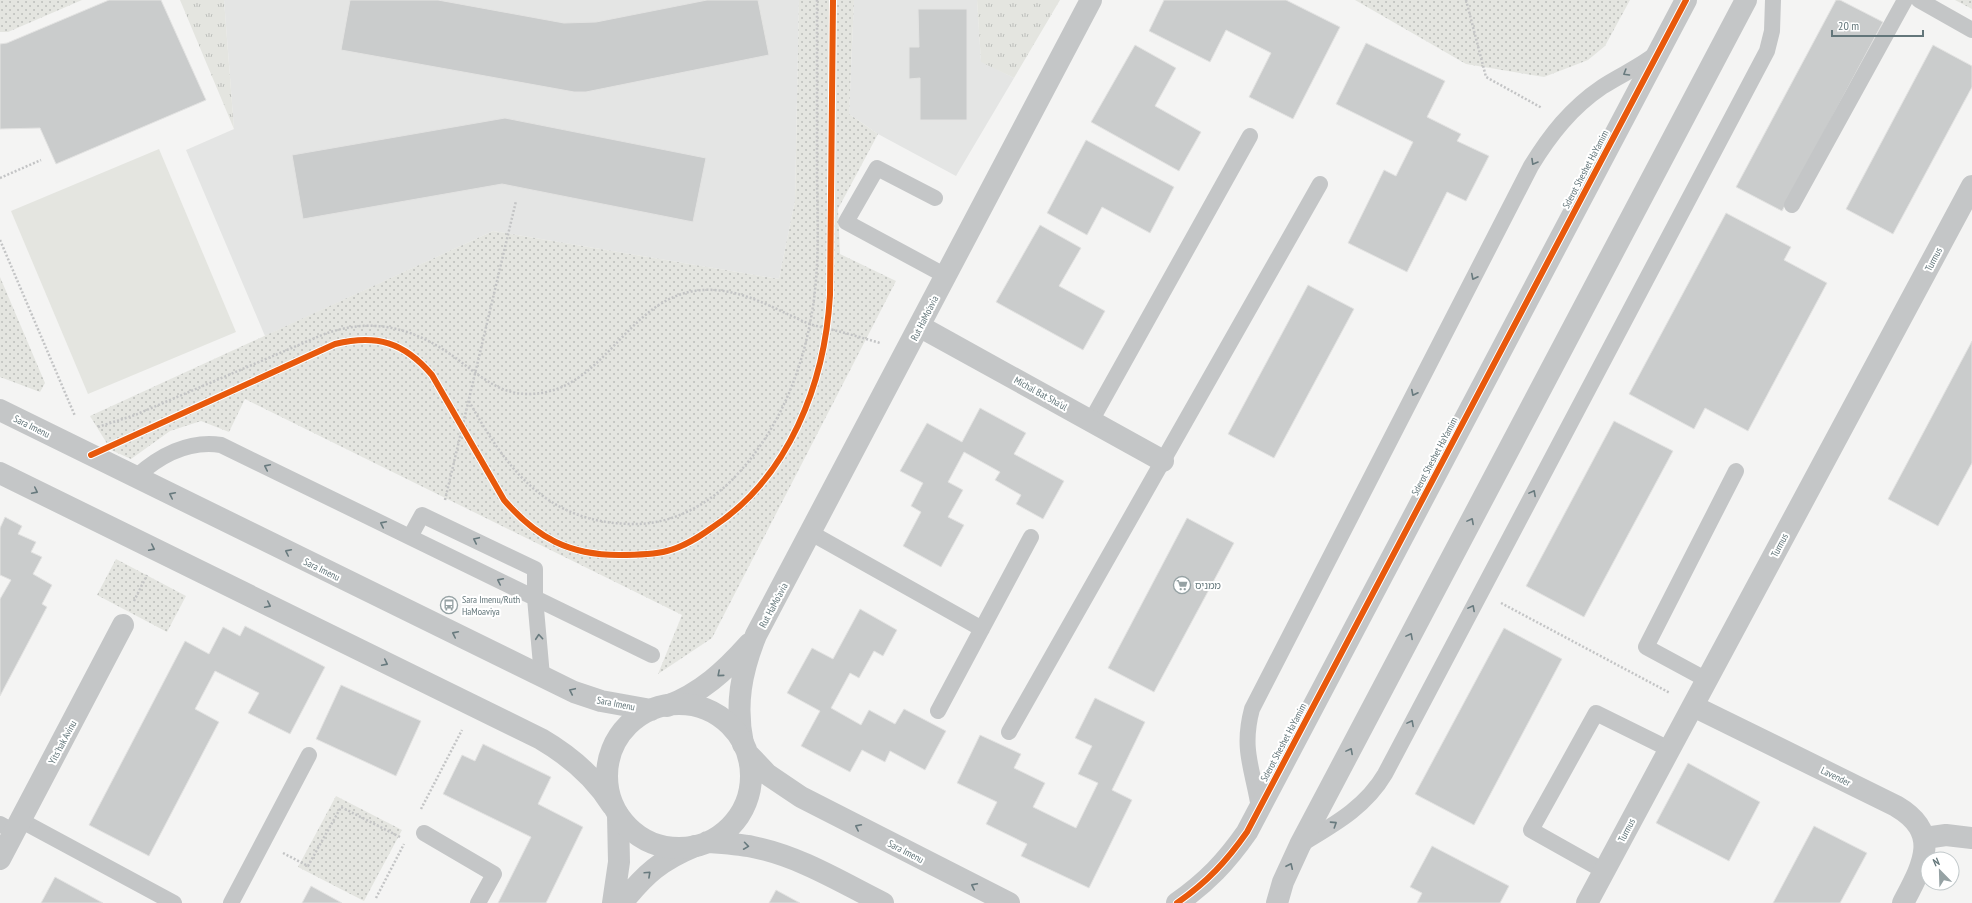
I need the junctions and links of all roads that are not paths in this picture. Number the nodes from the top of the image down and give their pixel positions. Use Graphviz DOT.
graph roads {
  1 [pos="1091,0"];
  2 [pos="1686,0"];
  3 [pos="1746,0"];
  4 [pos="1774,0"];
  5 [pos="1905,0"];
  6 [pos="1919,0"];
  7 [pos="1972,30"];
  8 [pos="1658,52"];
  9 [pos="1250,136"];
  10 [pos="1320,184"];
  11 [pos="1972,186"];
  12 [pos="935,198"];
  13 [pos="1792,205"];
  14 [pos="946,276"];
  15 [pos="919,326"];
  16 [pos="0,410"];
  17 [pos="1091,421"];
  18 [pos="1163,461"];
  19 [pos="1736,471"];
  20 [pos="0,473"];
  21 [pos="136,477"];
  22 [pos="811,533"];
  23 [pos="410,537"];
  24 [pos="1031,538"];
  25 [pos="535,598"];
  26 [pos="123,625"];
  27 [pos="982,629"];
  28 [pos="756,635"];
  29 [pos="652,655"];
  30 [pos="542,676"];
  31 [pos="1707,680"];
  32 [pos="1693,706"];
  33 [pos="659,708"];
  34 [pos="938,711"];
  35 [pos="1009,732"];
  36 [pos="746,749"];
  37 [pos="1669,749"];
  38 [pos="309,755"];
  39 [pos="1259,808"];
  40 [pos="615,810"];
  41 [pos="11,826"];
  42 [pos="424,834"];
  43 [pos="1925,838"];
  44 [pos="1972,838"];
  45 [pos="701,844"];
  46 [pos="1300,844"];
  47 [pos="0,859"];
  48 [pos="1604,871"];
  49 [pos="174,903"];
  50 [pos="231,903"];
  51 [pos="478,903"];
  52 [pos="613,903"];
  53 [pos="622,903"];
  54 [pos="883,903"];
  55 [pos="1009,903"];
  56 [pos="1177,903"];
  57 [pos="1277,903"];
  58 [pos="1587,903"];
  59 [pos="1903,903"];
  1 -- 14 [label="street, Rut HaMo'avia"];
  2 -- 8 [label="street, Sderot Sheshet HaYamim"];
  46 -- 3 [label="street, one-way"];
  46 -- 4 [label="lane, one-way"];
  5 -- 13 [label="lane"];
  6 -- 7 [label="lane"];
  8 -- 39 [label="street, Sderot Sheshet HaYamim"];
  8 -- 39 [label="lane, one-way"];
  9 -- 17 [label="lane"];
  10 -- 18 [label="lane"];
  11 -- 31 [label="street, Turmus"];
  12 -- 14 [label="lane"];
  14 -- 15 [label="street, Rut HaMo'avia"];
  15 -- 17 [label="street, Michal Bat Sha'ul"];
  15 -- 22 [label="street, Rut HaMo'avia"];
  16 -- 21 [label="street, Sara Imenu"];
  17 -- 18 [label="street, Michal Bat Sha'ul"];
  18 -- 35 [label="lane"];
  19 -- 31 [label="lane"];
  20 -- 40 [label="street, one-way"];
  23 -- 21 [label="lane, one-way"];
  30 -- 21 [label="street, Sara Imenu, one-way"];
  22 -- 27 [label="lane"];
  22 -- 28 [label="street, Rut HaMo'avia"];
  25 -- 23 [label="lane, one-way"];
  25 -- 23 [label="lane, one-way"];
  24 -- 27 [label="lane"];
  25 -- 29 [label="lane"];
  30 -- 25 [label="lane, one-way"];
  26 -- 41 [label="street, Yits'hak Avinu"];
  27 -- 34 [label="lane"];
  28 -- 33 [label="street, Rut HaMo'avia, one-way"];
  28 -- 36 [label="street, Rut HaMo'avia"];
  33 -- 30 [label="street, Sara Imenu, one-way"];
  31 -- 32 [label="street, Turmus"];
  32 -- 37 [label="street, Turmus"];
  32 -- 43 [label="street, Lavender"];
  33 -- 36 [label="street"];
  33 -- 40 [label="street"];
  36 -- 45 [label="street"];
  55 -- 36 [label="street, Sara Imenu, one-way"];
  37 -- 48 [label="street, Turmus"];
  37 -- 48 [label="lane"];
  38 -- 50 [label="lane"];
  39 -- 56 [label="street, Sderot Sheshet HaYamim"];
  40 -- 45 [label="street"];
  40 -- 52 [label="street"];
  41 -- 47 [label="street, Yits'hak Avinu"];
  41 -- 49 [label="lane"];
  42 -- 51 [label="lane"];
  43 -- 44 [label="street"];
  43 -- 59 [label="street"];
  53 -- 45 [label="street, one-way"];
  45 -- 54 [label="street, one-way"];
  57 -- 46 [label="street, one-way"];
  48 -- 58 [label="street, Turmus"];
}
